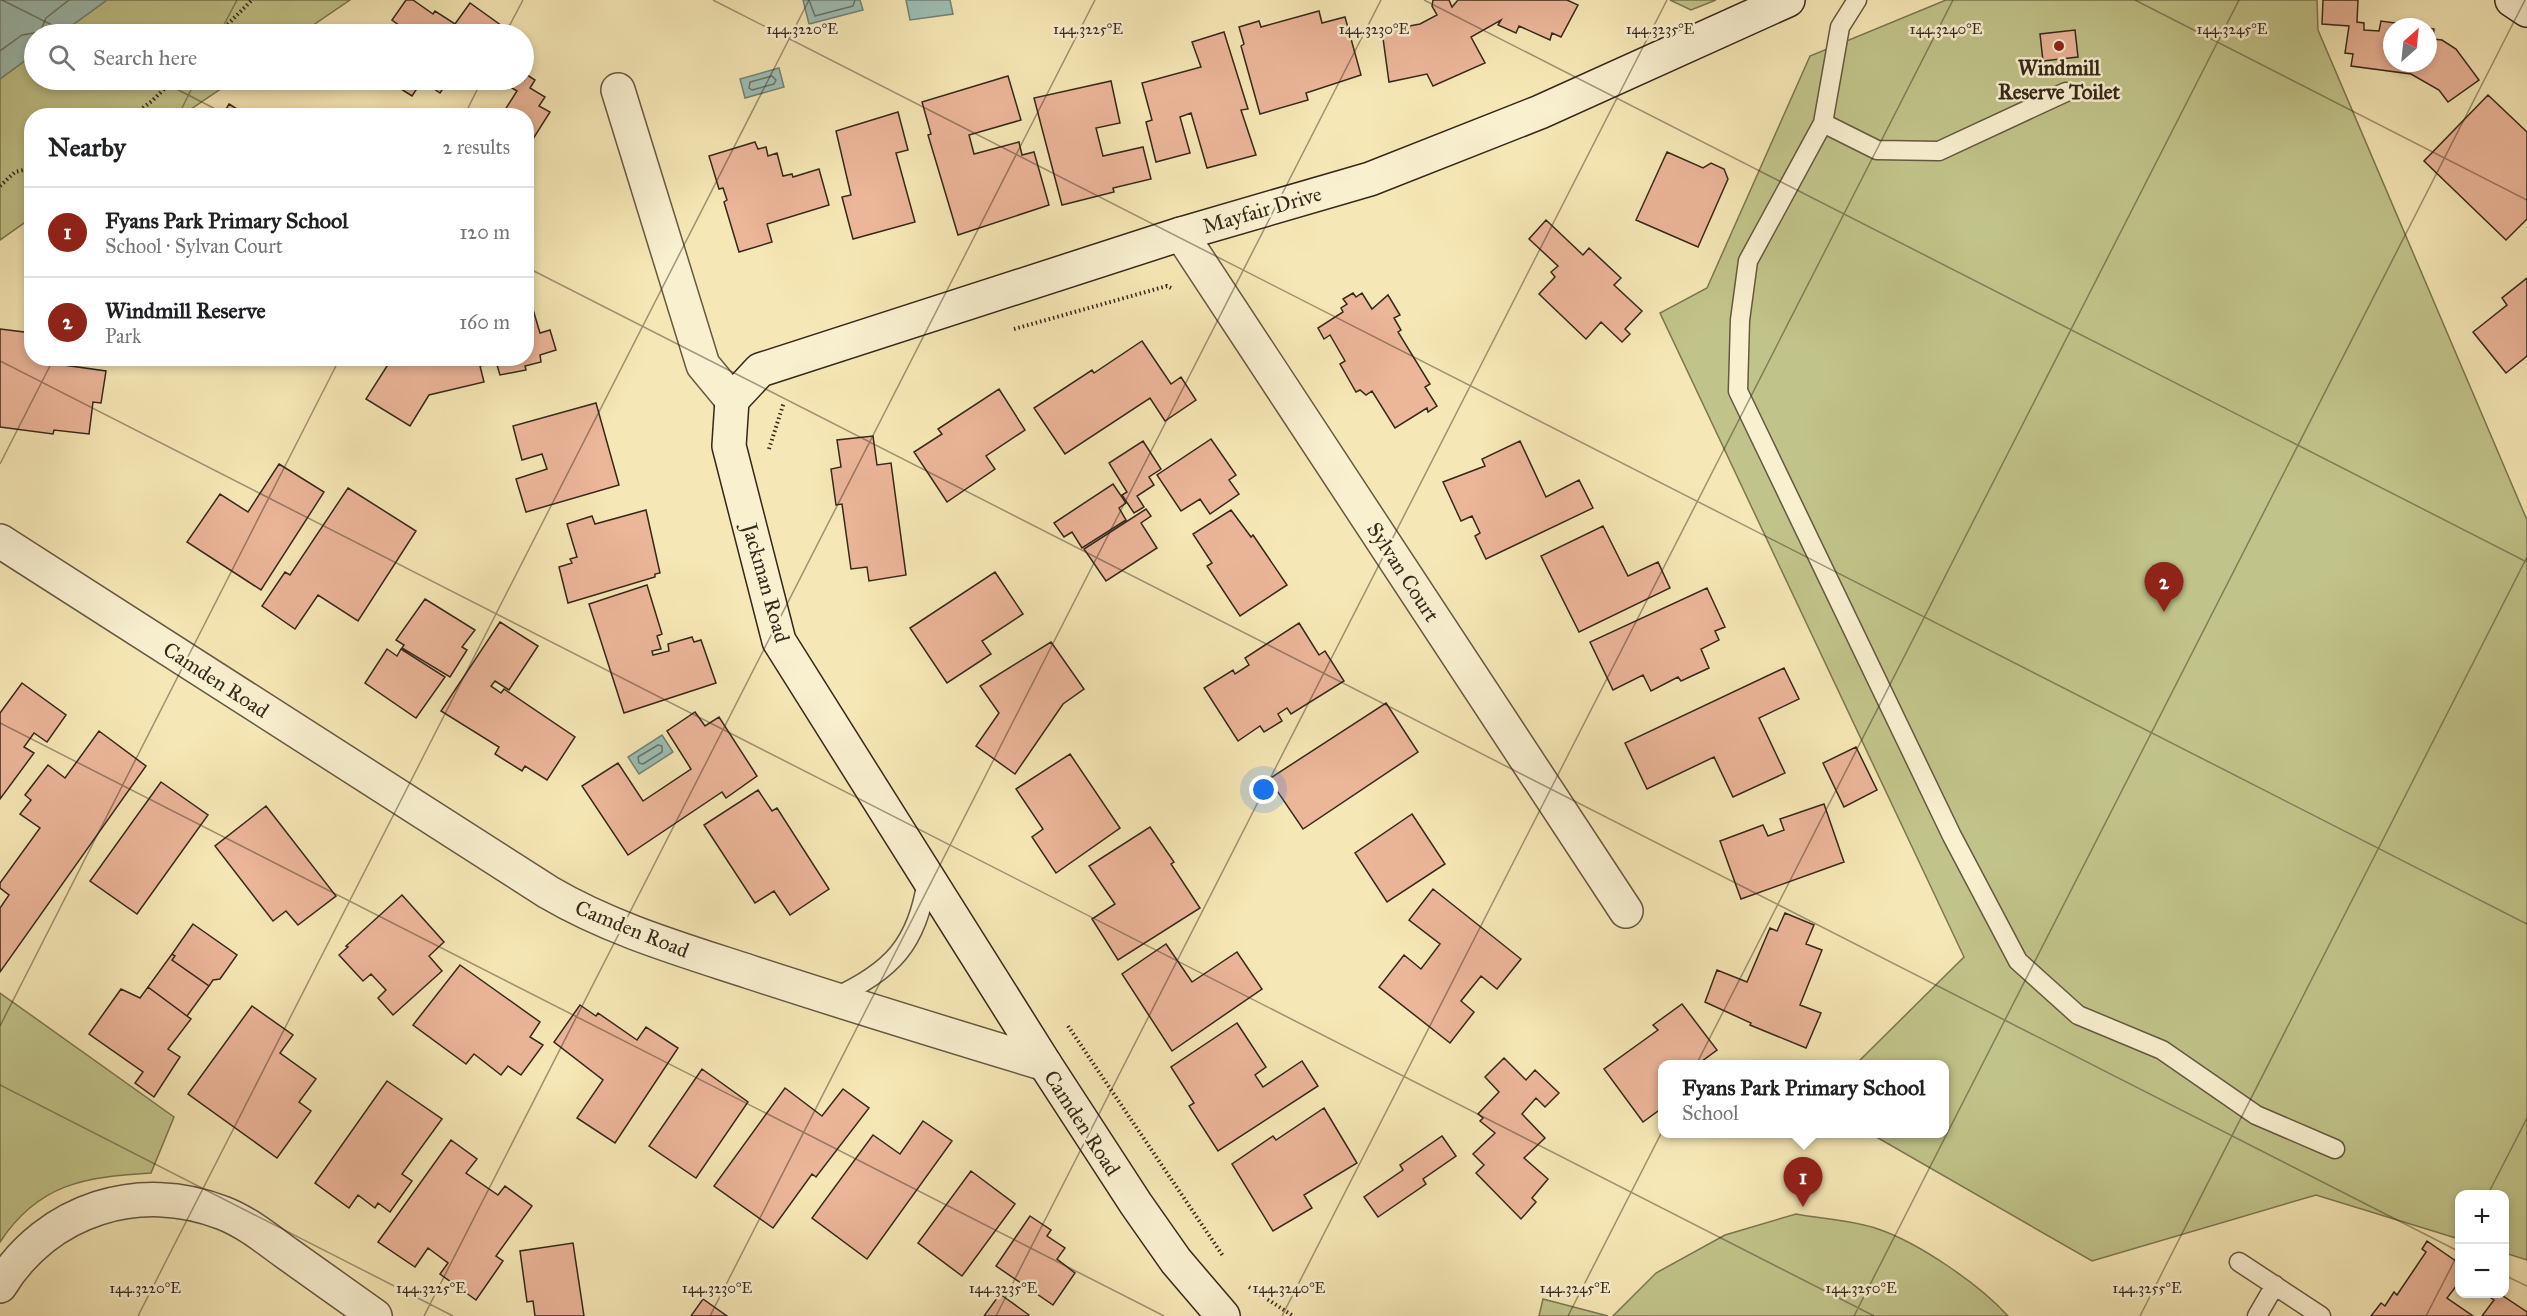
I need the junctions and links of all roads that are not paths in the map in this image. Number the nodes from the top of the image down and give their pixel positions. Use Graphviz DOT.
graph roads {
  1 [pos="1788,0"];
  2 [pos="1857,0"];
  3 [pos="2512,0"];
  4 [pos="2527,10"];
  5 [pos="618,90"];
  6 [pos="2066,92"];
  7 [pos="1823,123"];
  8 [pos="1181,234"];
  9 [pos="732,400"];
  10 [pos="0,541"];
  11 [pos="927,878"];
  12 [pos="1626,911"];
  13 [pos="832,999"];
  14 [pos="1045,1064"];
  15 [pos="2335,1149"];
  16 [pos="2239,1262"];
  17 [pos="2275,1285"];
  18 [pos="0,1286"];
  19 [pos="375,1316"];
  20 [pos="1223,1316"];
  21 [pos="2257,1316"];
  22 [pos="2321,1316"];
  1 -- 8 [label="street, Mayfair Drive"];
  2 -- 7 [label="lane"];
  3 -- 4 [label="street"];
  5 -- 9 [label="street"];
  6 -- 7 [label="lane"];
  7 -- 15 [label="lane"];
  8 -- 9 [label="street, Mayfair Drive"];
  8 -- 12 [label="street, Sylvan Court"];
  9 -- 11 [label="street, Jackman Road"];
  10 -- 13 [label="street, Camden Road"];
  11 -- 13 [label="lane"];
  11 -- 14 [label="street, Jackman Road"];
  13 -- 14 [label="street, Camden Road"];
  14 -- 20 [label="street, Camden Road"];
  16 -- 17 [label="lane"];
  17 -- 21 [label="lane"];
  17 -- 22 [label="lane"];
  18 -- 19 [label="street"];
}
